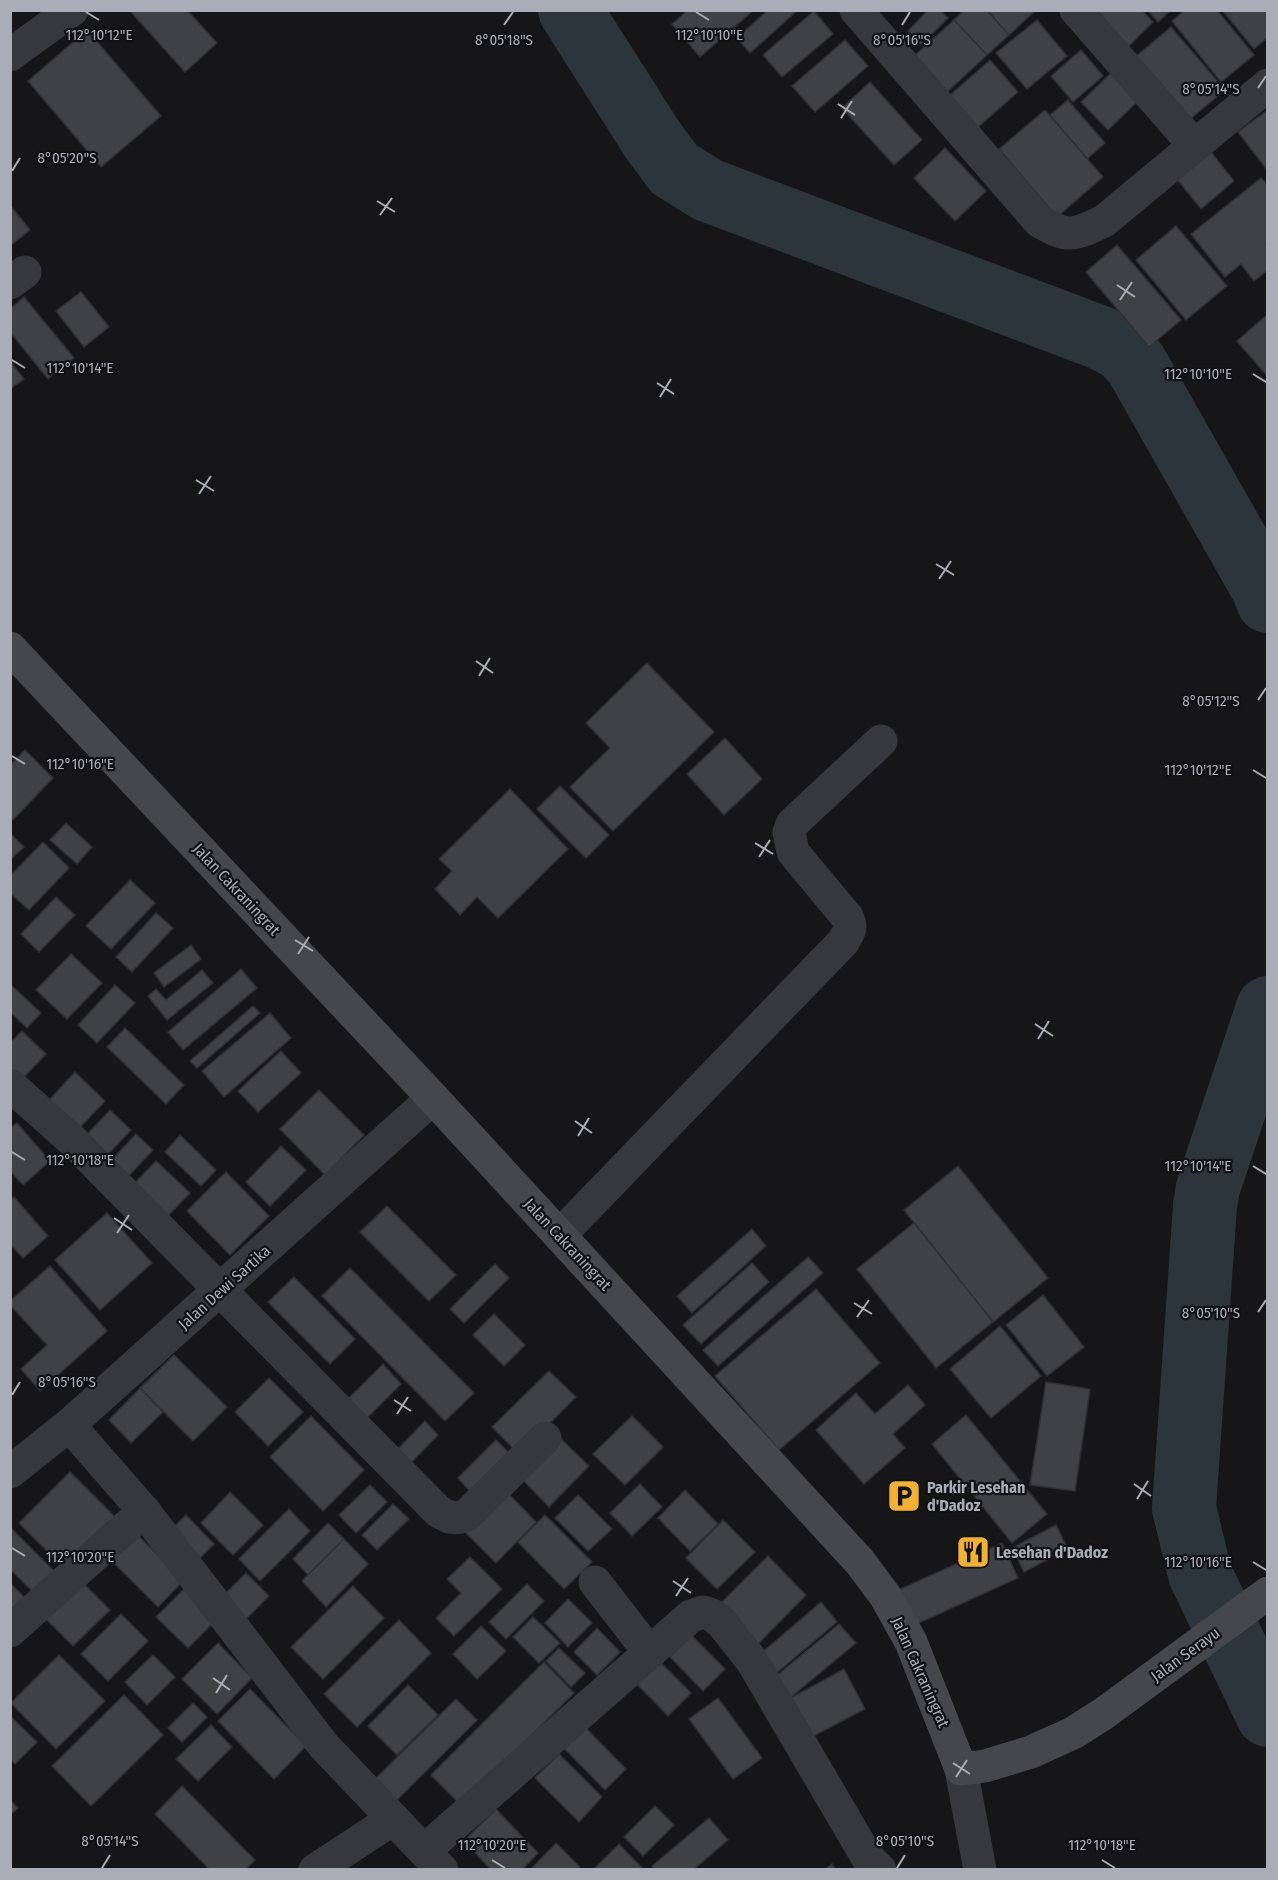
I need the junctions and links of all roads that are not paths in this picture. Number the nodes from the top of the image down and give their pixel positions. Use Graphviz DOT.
graph roads {
  1 [pos="72,10"];
  2 [pos="856,10"];
  3 [pos="1076,10"];
  4 [pos="10,55"];
  5 [pos="1268,85"];
  6 [pos="1194,145"];
  7 [pos="11,650"];
  8 [pos="881,741"];
  9 [pos="434,1098"];
  10 [pos="17,1102"];
  11 [pos="560,1235"];
  12 [pos="221,1290"];
  13 [pos="69,1425"];
  14 [pos="545,1438"];
  15 [pos="10,1472"];
  16 [pos="144,1511"];
  17 [pos="595,1582"];
  18 [pos="1268,1593"];
  19 [pos="10,1631"];
  20 [pos="650,1653"];
  21 [pos="961,1769"];
  22 [pos="393,1819"];
  23 [pos="433,1860"];
  24 [pos="315,1869"];
  25 [pos="880,1869"];
  26 [pos="980,1869"];
  1 -- 4 [label="street"];
  2 -- 6 [label="street"];
  3 -- 6 [label="street"];
  5 -- 6 [label="street"];
  7 -- 9 [label="street, Jalan Cakraningrat"];
  8 -- 11 [label="street"];
  9 -- 11 [label="street, Jalan Cakraningrat"];
  9 -- 12 [label="street, Jalan Dewi Sartika"];
  10 -- 12 [label="street"];
  11 -- 21 [label="street, Jalan Cakraningrat"];
  12 -- 13 [label="street, Jalan Dewi Sartika"];
  12 -- 14 [label="street"];
  13 -- 15 [label="street, Jalan Dewi Sartika"];
  13 -- 16 [label="street"];
  16 -- 19 [label="street"];
  16 -- 22 [label="street"];
  17 -- 20 [label="street"];
  18 -- 21 [label="street, Jalan Serayu"];
  20 -- 23 [label="street"];
  20 -- 25 [label="street"];
  21 -- 26 [label="street"];
  22 -- 23 [label="street"];
  22 -- 24 [label="street"];
}
